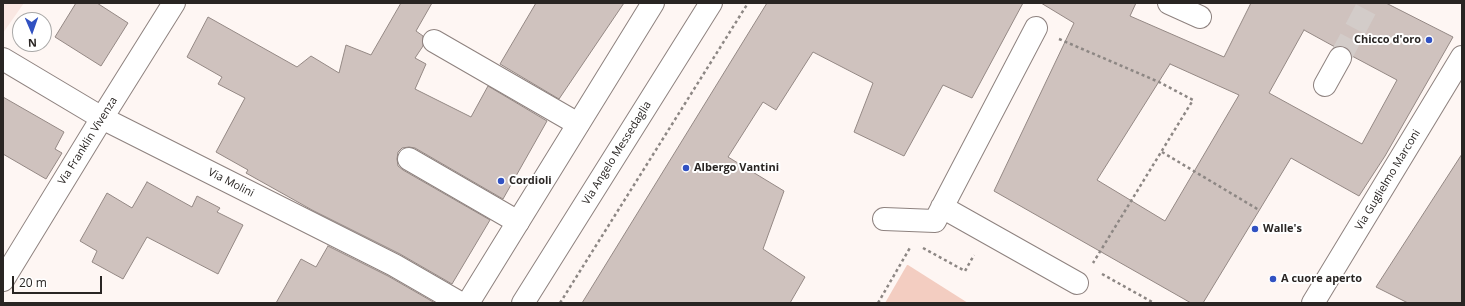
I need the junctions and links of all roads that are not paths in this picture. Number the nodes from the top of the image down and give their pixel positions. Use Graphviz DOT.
graph roads {
  1 [pos="174,3"];
  2 [pos="653,3"];
  3 [pos="711,3"];
  4 [pos="1169,3"];
  5 [pos="1200,17"];
  6 [pos="1045,32"];
  7 [pos="434,41"];
  8 [pos="1462,57"];
  9 [pos="1340,58"];
  10 [pos="3,59"];
  11 [pos="1325,85"];
  12 [pos="102,118"];
  13 [pos="578,124"];
  14 [pos="409,159"];
  15 [pos="942,207"];
  16 [pos="884,219"];
  17 [pos="518,222"];
  18 [pos="1084,275"];
  19 [pos="3,280"];
  20 [pos="460,303"];
  21 [pos="468,303"];
  22 [pos="523,303"];
  23 [pos="1313,303"];
  1 -- 12 [label="main road, Via Franklin Vivenza"];
  2 -- 13 [label="main road"];
  3 -- 22 [label="main road, Via Angelo Messedaglia"];
  4 -- 5 [label="main road"];
  6 -- 15 [label="main road"];
  7 -- 13 [label="main road"];
  8 -- 23 [label="main road, Via Guglielmo Marconi"];
  9 -- 11 [label="main road"];
  10 -- 12 [label="main road, Via Molini"];
  12 -- 19 [label="main road, Via Franklin Vivenza"];
  12 -- 20 [label="main road, Via Molini"];
  13 -- 17 [label="main road"];
  14 -- 17 [label="main road"];
  15 -- 16 [label="main road"];
  15 -- 18 [label="main road"];
  17 -- 21 [label="main road"];
}
